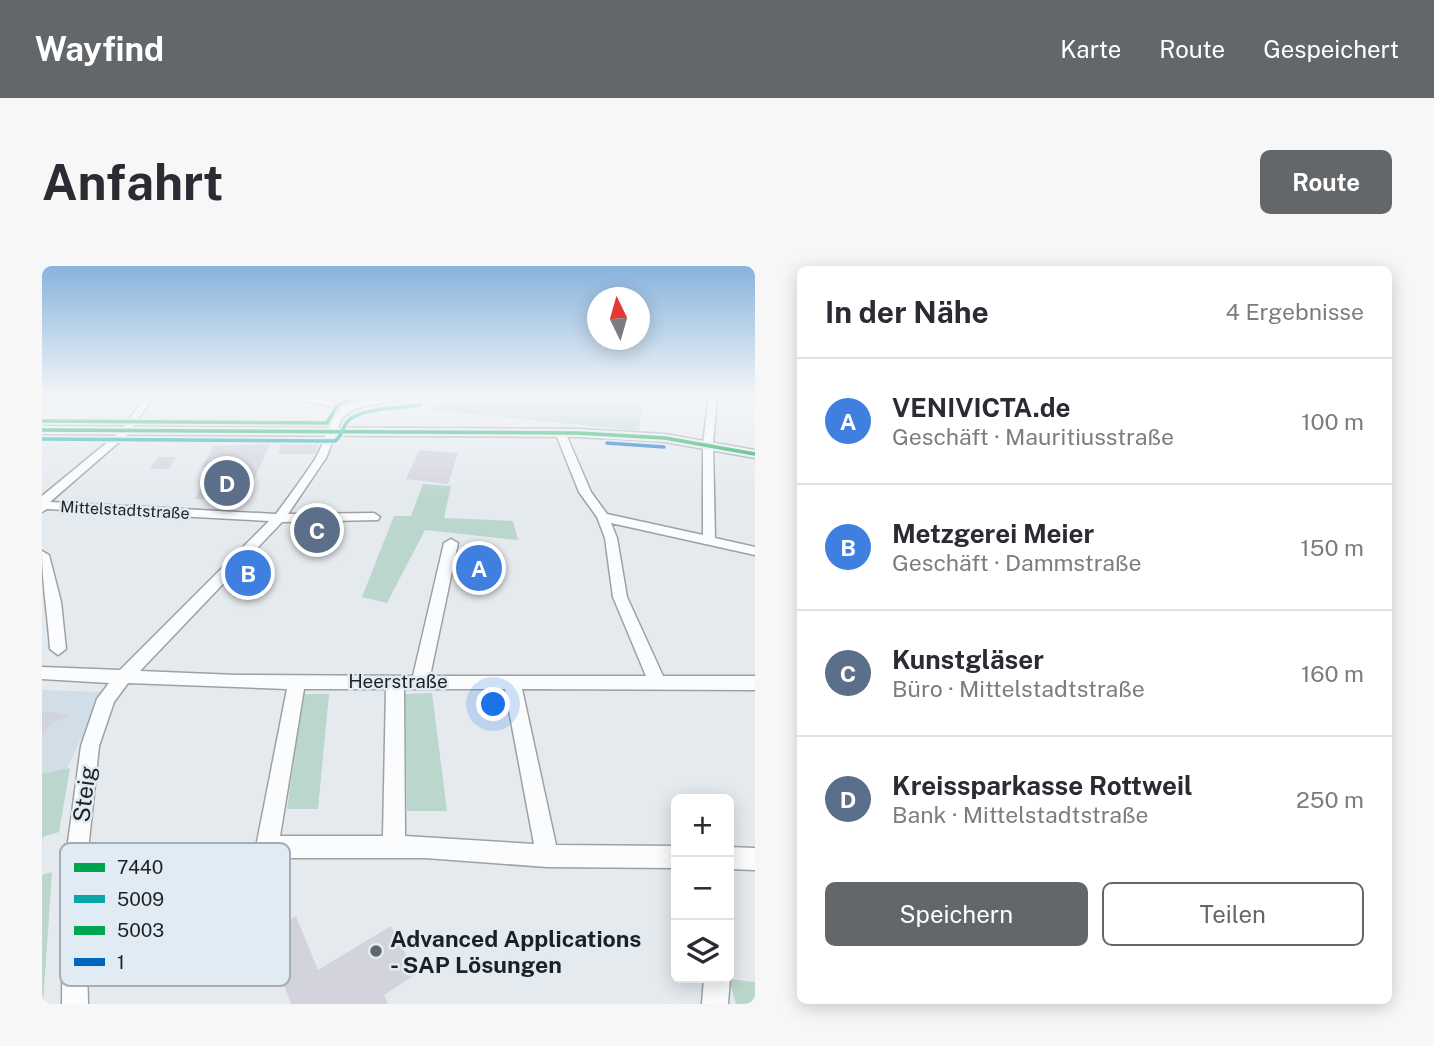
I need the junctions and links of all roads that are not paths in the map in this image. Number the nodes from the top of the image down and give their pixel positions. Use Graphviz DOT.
graph roads {
  1 [pos="54,430"];
  2 [pos="126,430"];
  3 [pos="361,430"];
  4 [pos="709,430"];
  5 [pos="334,432"];
  6 [pos="365,432"];
  7 [pos="560,432"];
  8 [pos="124,433"];
  9 [pos="708,444"];
  10 [pos="755,454"];
  11 [pos="43,506"];
  12 [pos="374,517"];
  13 [pos="603,517"];
  14 [pos="279,518"];
  15 [pos="709,542"];
  16 [pos="452,543"];
  17 [pos="755,551"];
  18 [pos="42,555"];
  19 [pos="58,649"];
  20 [pos="42,673"];
  21 [pos="124,677"];
  22 [pos="297,681"];
  23 [pos="395,681"];
  24 [pos="420,681"];
  25 [pos="512,682"];
  26 [pos="657,683"];
  27 [pos="755,684"];
  28 [pos="78,843"];
  29 [pos="268,843"];
  30 [pos="290,847"];
  31 [pos="394,847"];
  32 [pos="547,856"];
  33 [pos="671,857"];
  34 [pos="734,858"];
  35 [pos="755,859"];
  36 [pos="717,983"];
  37 [pos="75,986"];
  38 [pos="75,1004"];
  39 [pos="715,1004"];
  1 -- 8 [label="street"];
  2 -- 8 [label="street"];
  3 -- 6 [label="street"];
  4 -- 9 [label="street"];
  5 -- 6 [label="street"];
  5 -- 8 [label="street"];
  5 -- 14 [label="street, Steig"];
  6 -- 7 [label="street"];
  7 -- 9 [label="street"];
  7 -- 13 [label="street"];
  8 -- 11 [label="street"];
  9 -- 10 [label="street"];
  9 -- 15 [label="street"];
  11 -- 14 [label="street, Mittelstadtstraße"];
  12 -- 14 [label="street, Mittelstadtstraße"];
  13 -- 15 [label="street"];
  13 -- 26 [label="street"];
  14 -- 21 [label="street, Steig"];
  15 -- 17 [label="street"];
  16 -- 24 [label="street"];
  18 -- 19 [label="street"];
  20 -- 21 [label="street, Heerstraße"];
  21 -- 22 [label="street, Heerstraße"];
  21 -- 28 [label="street, Steig"];
  22 -- 23 [label="street, Heerstraße"];
  22 -- 29 [label="street"];
  23 -- 24 [label="street, Heerstraße"];
  23 -- 31 [label="street"];
  24 -- 25 [label="street, Heerstraße"];
  25 -- 26 [label="street, Heerstraße"];
  25 -- 32 [label="street"];
  26 -- 27 [label="street, Heerstraße"];
  30 -- 31 [label="street"];
  31 -- 32 [label="street"];
  32 -- 33 [label="street"];
  34 -- 35 [label="street"];
  36 -- 39 [label="street"];
  37 -- 38 [label="street, Steig"];
}
